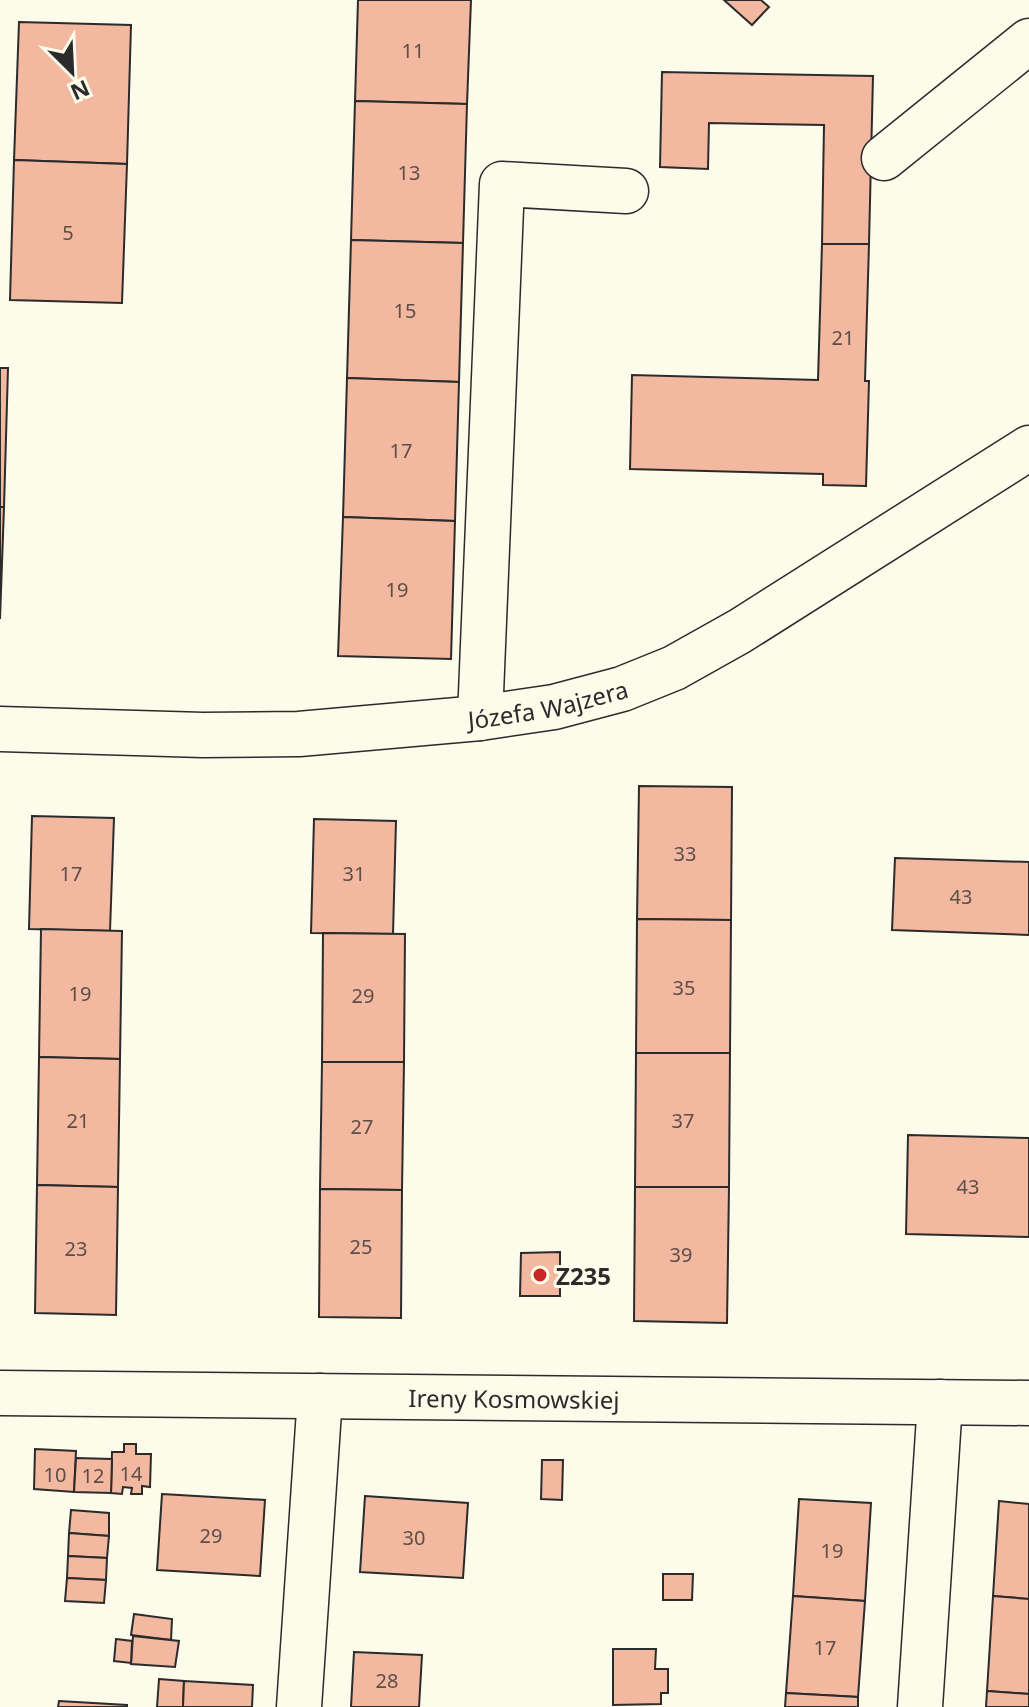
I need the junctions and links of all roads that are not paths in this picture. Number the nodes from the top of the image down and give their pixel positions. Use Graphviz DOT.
graph roads {
  1 [pos="1029,41"];
  2 [pos="884,158"];
  3 [pos="626,191"];
  4 [pos="1029,448"];
  5 [pos="480,718"];
  6 [pos="0,729"];
  7 [pos="0,1393"];
  8 [pos="320,1396"];
  9 [pos="940,1402"];
  10 [pos="1029,1403"];
  11 [pos="299,1707"];
  12 [pos="920,1707"];
  1 -- 2 [label="street"];
  3 -- 5 [label="street"];
  4 -- 5 [label="street, Józefa Wajzera"];
  5 -- 6 [label="street, Józefa Wajzera"];
  7 -- 8 [label="street, Ireny Kosmowskiej"];
  8 -- 9 [label="street, Ireny Kosmowskiej"];
  8 -- 11 [label="street"];
  9 -- 10 [label="street, Ireny Kosmowskiej"];
  9 -- 12 [label="street"];
}
